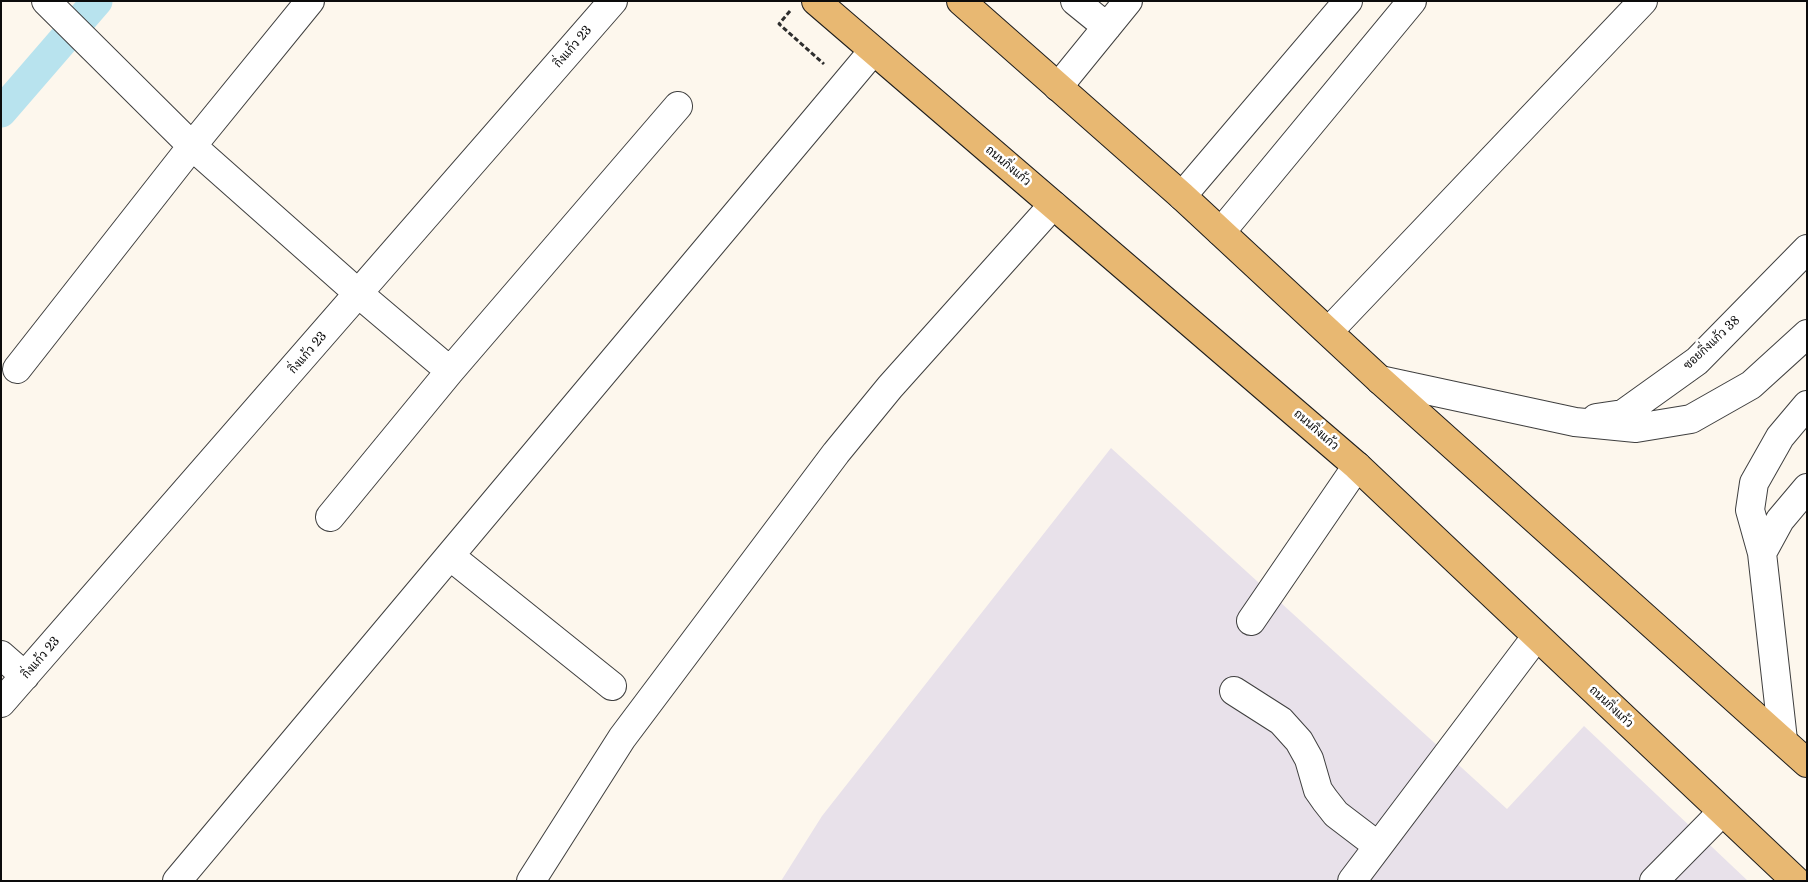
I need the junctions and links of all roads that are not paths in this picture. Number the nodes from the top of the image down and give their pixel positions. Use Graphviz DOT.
graph roads {
  1 [pos="310,1"];
  2 [pos="613,1"];
  3 [pos="816,1"];
  4 [pos="961,1"];
  5 [pos="1075,1"];
  6 [pos="1128,1"];
  7 [pos="1348,1"];
  8 [pos="1412,1"];
  9 [pos="1643,1"];
  10 [pos="52,7"];
  11 [pos="1107,27"];
  12 [pos="873,51"];
  13 [pos="1058,87"];
  14 [pos="678,106"];
  15 [pos="192,146"];
  16 [pos="1182,196"];
  17 [pos="1053,205"];
  18 [pos="1221,232"];
  19 [pos="1807,249"];
  20 [pos="359,294"];
  21 [pos="1329,331"];
  22 [pos="1807,334"];
  23 [pos="17,369"];
  24 [pos="450,371"];
  25 [pos="1380,380"];
  26 [pos="1807,405"];
  27 [pos="1575,422"];
  28 [pos="1357,466"];
  29 [pos="1807,488"];
  30 [pos="330,518"];
  31 [pos="1762,553"];
  32 [pos="450,556"];
  33 [pos="1251,621"];
  34 [pos="1536,637"];
  35 [pos="1,655"];
  36 [pos="26,676"];
  37 [pos="612,686"];
  38 [pos="1234,691"];
  39 [pos="1,703"];
  40 [pos="1783,740"];
  41 [pos="1806,762"];
  42 [pos="1722,812"];
  43 [pos="1378,846"];
  44 [pos="177,881"];
  45 [pos="531,881"];
  46 [pos="1352,881"];
  47 [pos="1654,881"];
  48 [pos="1796,881"];
  1 -- 15 [label="street"];
  2 -- 20 [label="street, กิ่งแก้ว 23"];
  3 -- 12 [label="main road, ถนนกิ่งแก้ว"];
  4 -- 13 [label="main road"];
  5 -- 11 [label="street"];
  6 -- 11 [label="street"];
  7 -- 16 [label="street"];
  8 -- 18 [label="street"];
  9 -- 21 [label="street"];
  10 -- 15 [label="street"];
  11 -- 13 [label="street"];
  12 -- 17 [label="main road, ถนนกิ่งแก้ว"];
  12 -- 32 [label="street"];
  13 -- 16 [label="main road"];
  14 -- 24 [label="street"];
  15 -- 20 [label="street"];
  15 -- 23 [label="street"];
  16 -- 18 [label="main road"];
  17 -- 28 [label="main road, ถนนกิ่งแก้ว"];
  17 -- 45 [label="street"];
  18 -- 21 [label="main road"];
  19 -- 27 [label="street, ซอยกิ่งแก้ว 38"];
  20 -- 24 [label="street"];
  20 -- 36 [label="street, กิ่งแก้ว 23"];
  21 -- 25 [label="main road"];
  22 -- 27 [label="street, ซอยกิ่งแก้ว 38"];
  24 -- 30 [label="street"];
  25 -- 27 [label="street, ซอยกิ่งแก้ว 38"];
  25 -- 40 [label="main road"];
  26 -- 31 [label="street"];
  28 -- 33 [label="street"];
  28 -- 34 [label="main road, ถนนกิ่งแก้ว"];
  29 -- 31 [label="street"];
  31 -- 40 [label="street"];
  32 -- 37 [label="street"];
  32 -- 44 [label="street"];
  34 -- 42 [label="main road, ถนนกิ่งแก้ว"];
  34 -- 43 [label="street"];
  35 -- 36 [label="street"];
  36 -- 39 [label="street, กิ่งแก้ว 23"];
  38 -- 43 [label="street"];
  40 -- 41 [label="main road"];
  42 -- 47 [label="street"];
  42 -- 48 [label="main road, ถนนกิ่งแก้ว"];
  43 -- 46 [label="street"];
}
